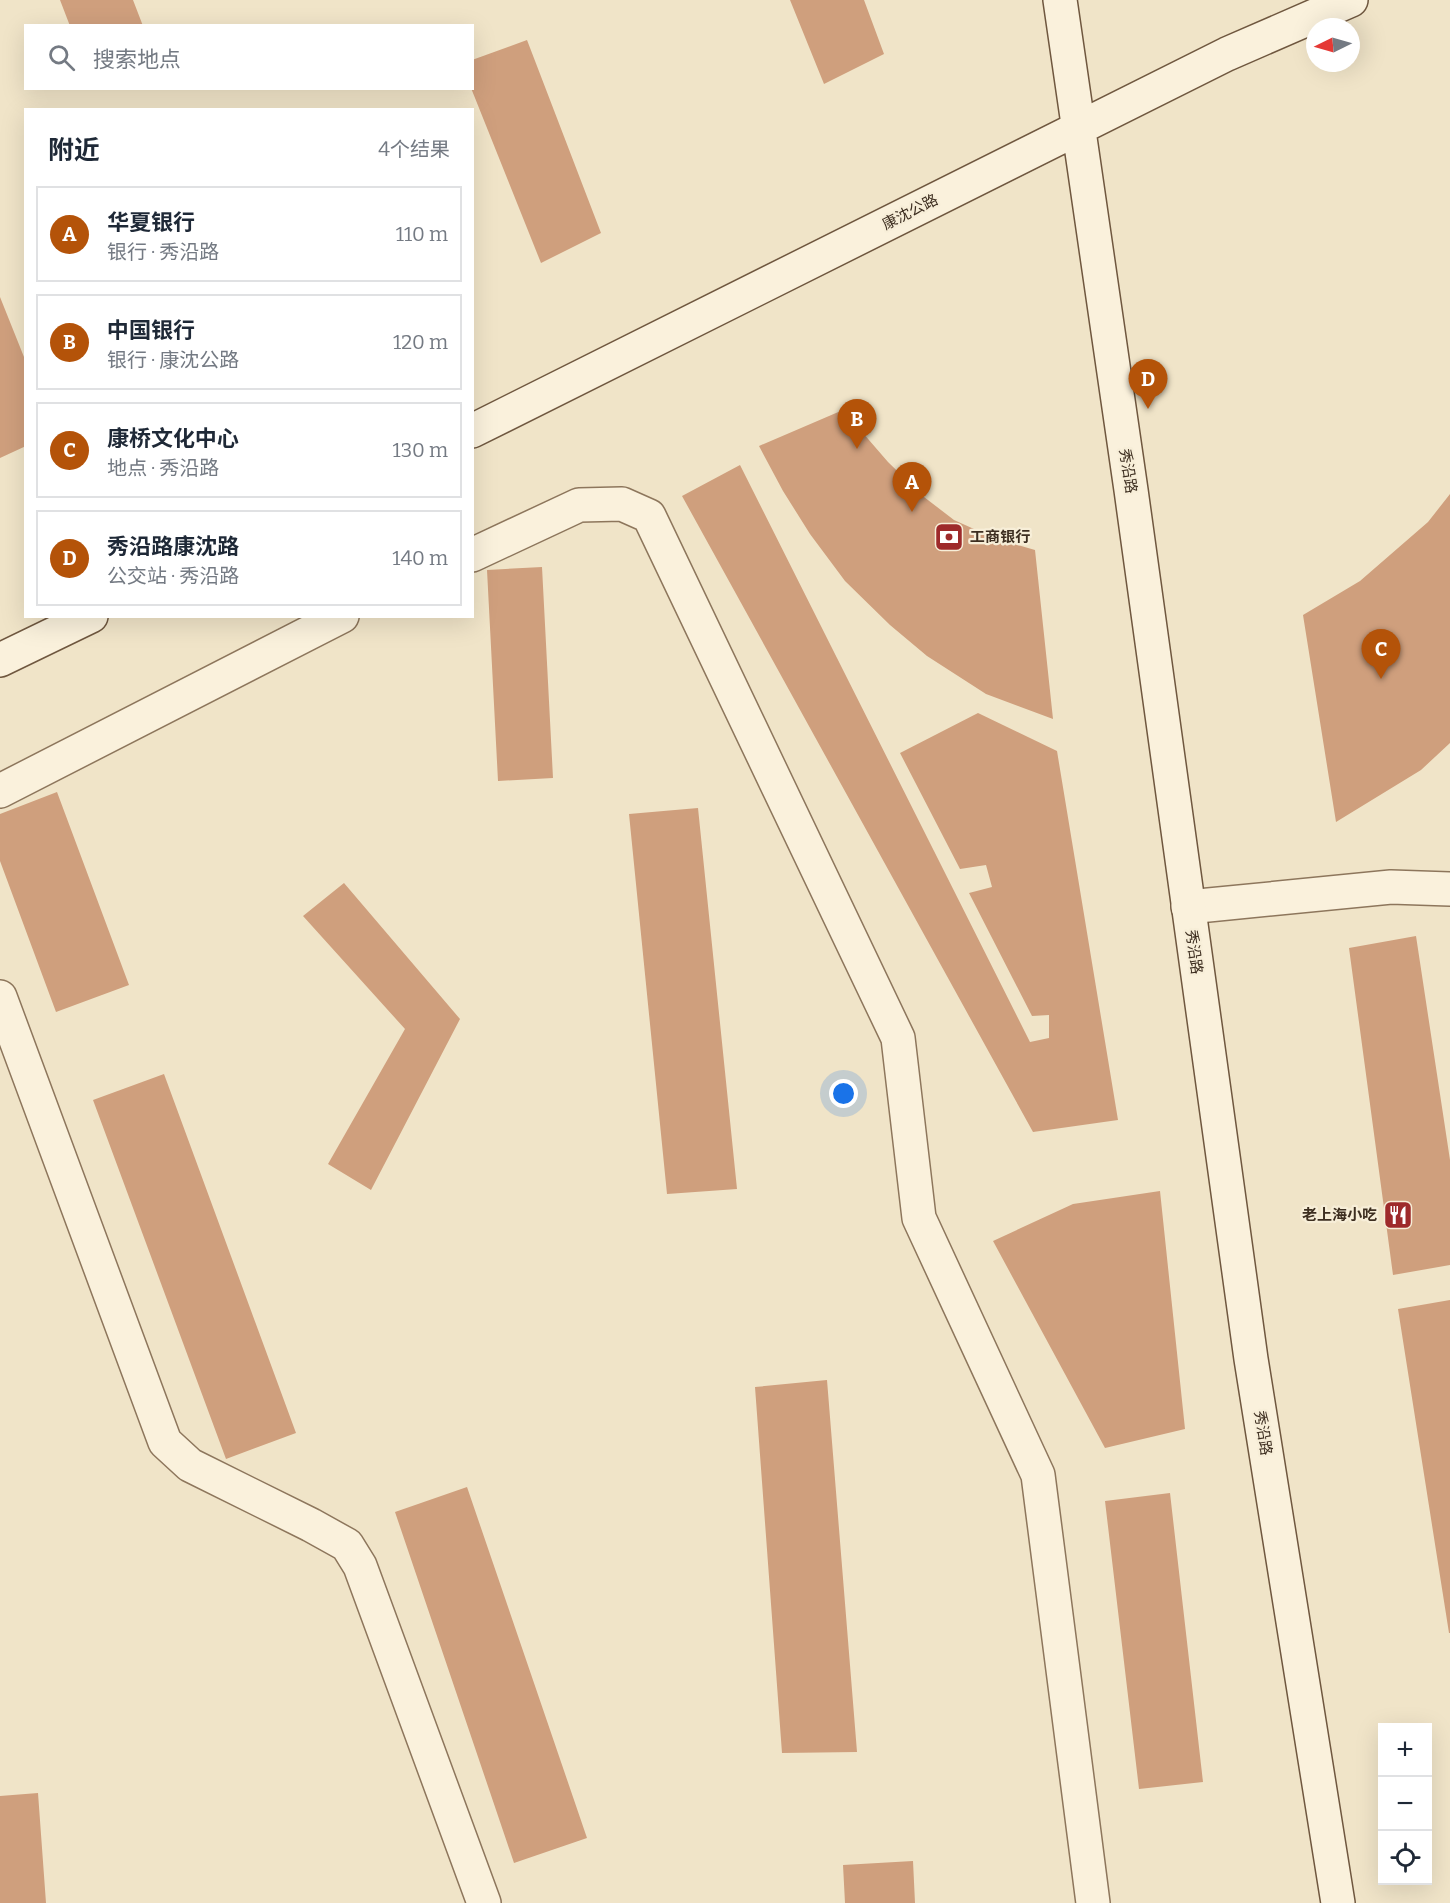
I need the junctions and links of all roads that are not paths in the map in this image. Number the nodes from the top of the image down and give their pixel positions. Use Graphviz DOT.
graph roads {
  1 [pos="1060,0"];
  2 [pos="1350,0"];
  3 [pos="1079,128"];
  4 [pos="474,430"];
  5 [pos="474,554"];
  6 [pos="87,618"];
  7 [pos="334,618"];
  8 [pos="0,660"];
  9 [pos="0,791"];
  10 [pos="1450,889"];
  11 [pos="1188,907"];
  12 [pos="0,997"];
  13 [pos="484,1903"];
  14 [pos="1093,1903"];
  15 [pos="1338,1903"];
  1 -- 3 [label="street, 秀沿路"];
  2 -- 3 [label="street, 康沈公路"];
  3 -- 4 [label="street, 康沈公路"];
  3 -- 11 [label="street, 秀沿路"];
  5 -- 14 [label="street"];
  6 -- 8 [label="street"];
  7 -- 9 [label="street"];
  10 -- 11 [label="street"];
  11 -- 15 [label="street, 秀沿路"];
  12 -- 13 [label="street"];
}
